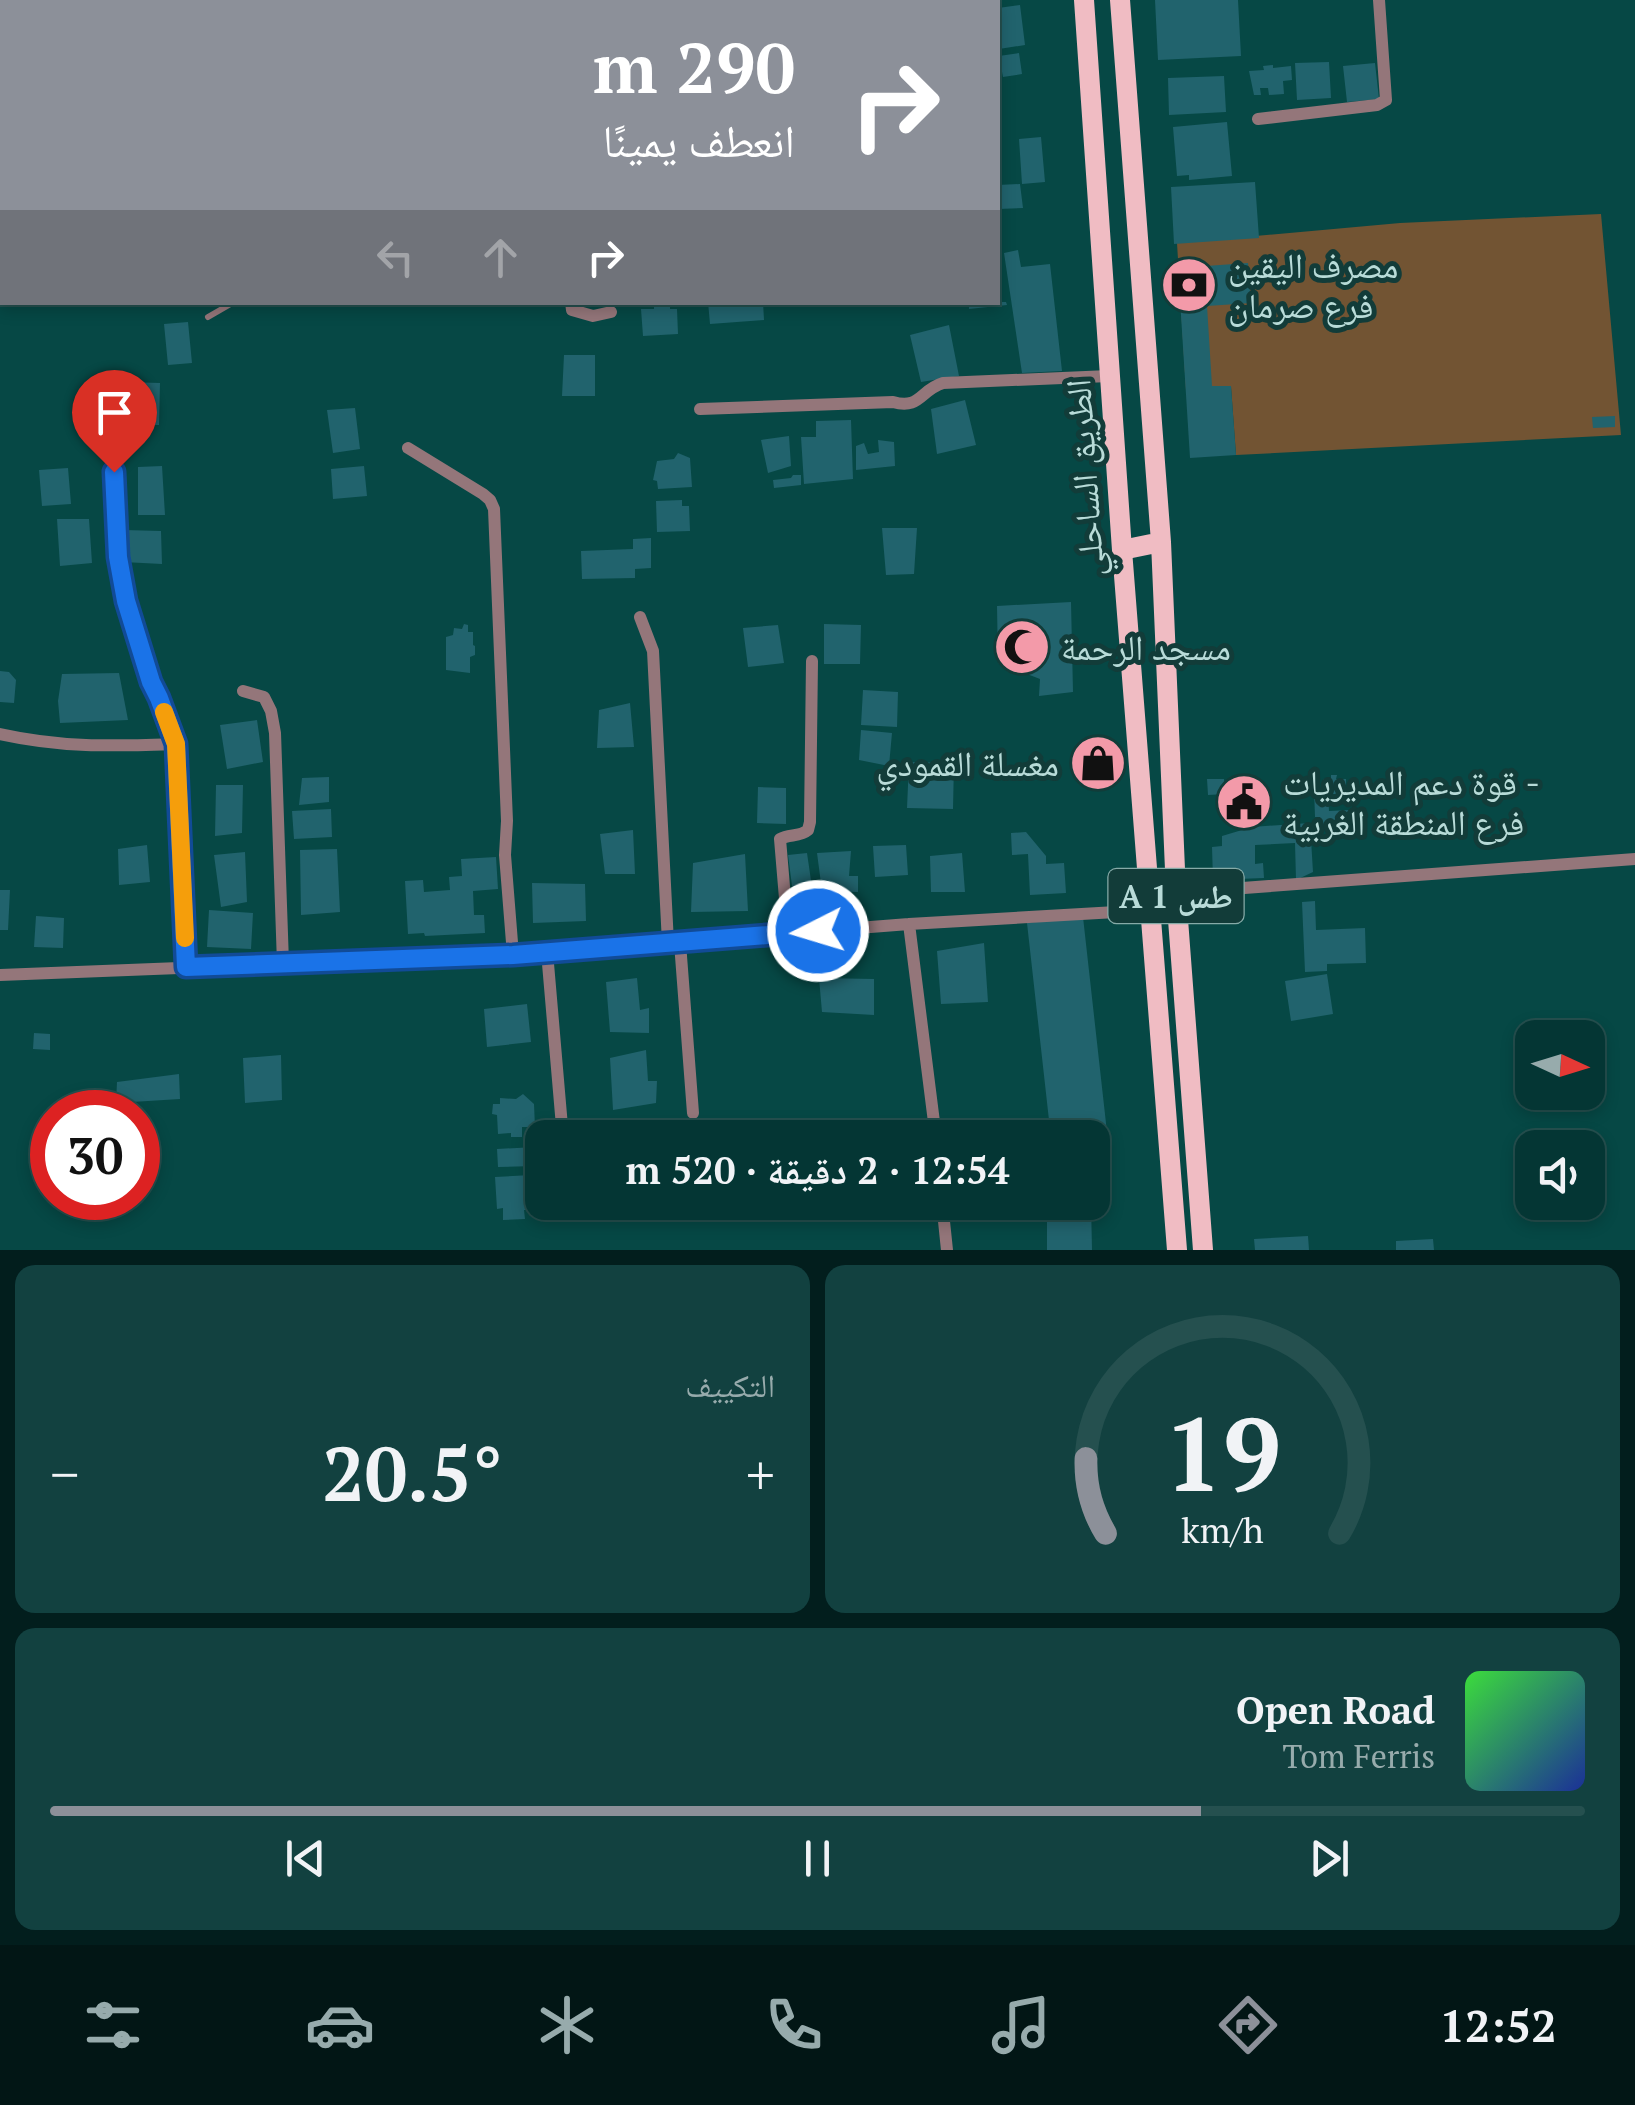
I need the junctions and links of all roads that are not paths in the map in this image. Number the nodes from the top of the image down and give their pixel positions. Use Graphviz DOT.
graph roads {
  1 [pos="1084,0"];
  2 [pos="1120,0"];
  3 [pos="1379,0"];
  4 [pos="1258,119"];
  5 [pos="229,305"];
  6 [pos="571,305"];
  7 [pos="611,312"];
  8 [pos="208,317"];
  9 [pos="1109,376"];
  10 [pos="700,409"];
  11 [pos="408,448"];
  12 [pos="114,472"];
  13 [pos="1161,542"];
  14 [pos="1122,550"];
  15 [pos="640,617"];
  16 [pos="812,661"];
  17 [pos="243,691"];
  18 [pos="0,734"];
  19 [pos="176,744"];
  20 [pos="1635,860"];
  21 [pos="1176,893"];
  22 [pos="1151,910"];
  23 [pos="909,924"];
  24 [pos="788,934"];
  25 [pos="674,943"];
  26 [pos="547,952"];
  27 [pos="513,955"];
  28 [pos="283,963"];
  29 [pos="186,967"];
  30 [pos="0,974"];
  31 [pos="693,1112"];
  32 [pos="561,1120"];
  33 [pos="934,1120"];
  34 [pos="944,1220"];
  35 [pos="947,1250"];
  36 [pos="1178,1250"];
  37 [pos="1203,1250"];
  1 -- 9 [label="highway, الطريق الساحلي / A 1 طس"];
  2 -- 13 [label="highway, الطريق الساحلي / A 1 طس"];
  3 -- 4 [label="street"];
  5 -- 8 [label="lane"];
  6 -- 7 [label="street"];
  9 -- 10 [label="street"];
  9 -- 14 [label="highway, الطريق الساحلي / A 1 طس"];
  11 -- 27 [label="street"];
  12 -- 19 [label="street"];
  13 -- 14 [label="highway"];
  13 -- 21 [label="highway, الطريق الساحلي / A 1 طس"];
  14 -- 22 [label="highway, الطريق الساحلي / A 1 طس"];
  15 -- 25 [label="street"];
  16 -- 24 [label="street"];
  17 -- 28 [label="street"];
  18 -- 19 [label="street"];
  19 -- 29 [label="street"];
  20 -- 21 [label="street"];
  21 -- 37 [label="highway, الطريق الساحلي / A 1 طس"];
  22 -- 23 [label="street"];
  22 -- 36 [label="highway, الطريق الساحلي / A 1 طس"];
  23 -- 24 [label="street"];
  23 -- 33 [label="street"];
  24 -- 25 [label="street"];
  25 -- 26 [label="street"];
  25 -- 31 [label="street"];
  26 -- 27 [label="street"];
  26 -- 32 [label="street"];
  27 -- 28 [label="street"];
  28 -- 29 [label="street"];
  29 -- 30 [label="street"];
  34 -- 35 [label="street"];
}
